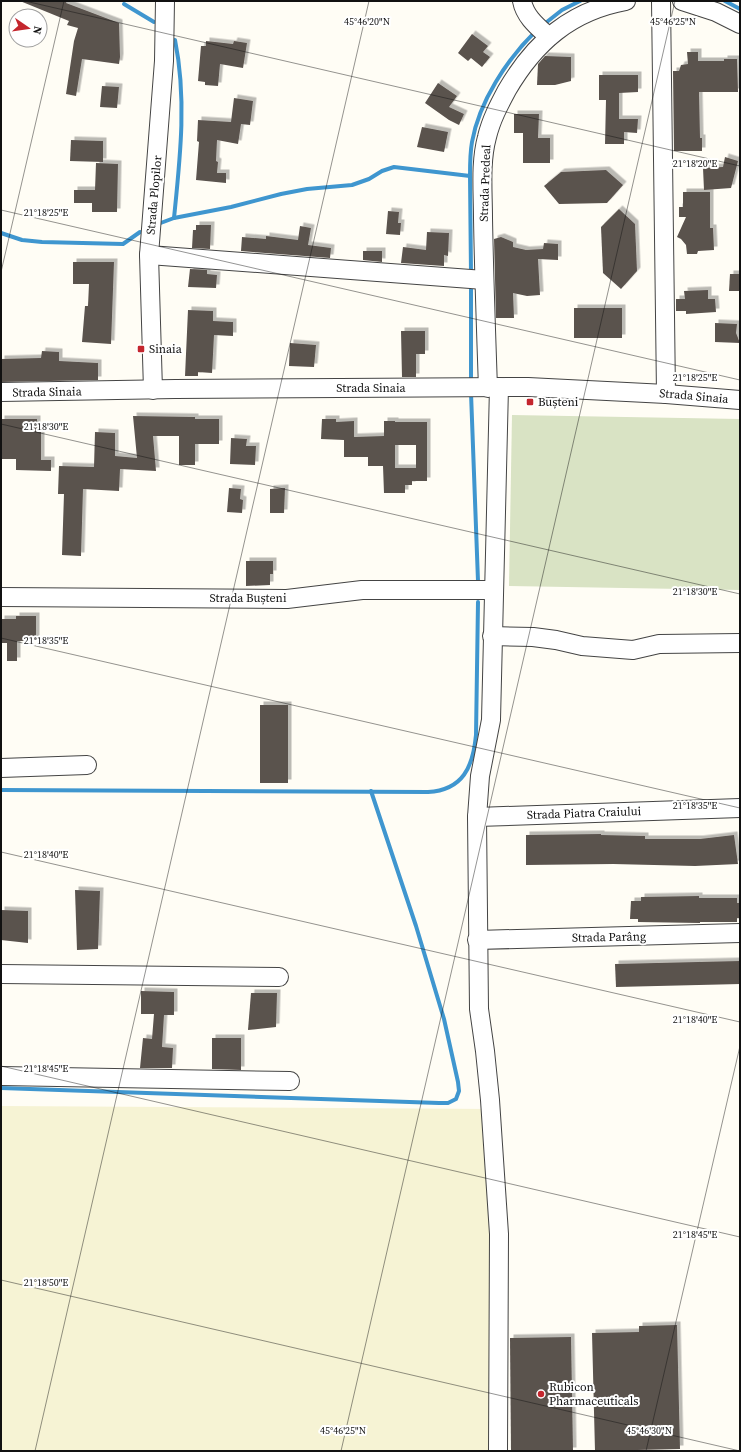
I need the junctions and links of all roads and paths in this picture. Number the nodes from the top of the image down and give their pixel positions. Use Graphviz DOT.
graph roads {
  1 [pos="165,1"];
  2 [pos="522,1"];
  3 [pos="626,1"];
  4 [pos="661,1"];
  5 [pos="682,1"];
  6 [pos="740,24"];
  7 [pos="543,31"];
  8 [pos="149,255"];
  9 [pos="475,279"];
  10 [pos="481,387"];
  11 [pos="153,390"];
  12 [pos="1,392"];
  13 [pos="666,394"];
  14 [pos="740,400"];
  15 [pos="494,590"];
  16 [pos="1,596"];
  17 [pos="492,636"];
  18 [pos="740,643"];
  19 [pos="87,765"];
  20 [pos="1,768"];
  21 [pos="740,808"];
  22 [pos="477,817"];
  23 [pos="740,933"];
  24 [pos="477,940"];
  25 [pos="1,974"];
  26 [pos="279,977"];
  27 [pos="1,1076"];
  28 [pos="290,1081"];
  29 [pos="498,1451"];
  1 -- 8 [label="street, Strada Plopilor"];
  2 -- 7 [label="street"];
  3 -- 7 [label="street, Strada Predeal"];
  4 -- 13 [label="street"];
  5 -- 6 [label="street"];
  7 -- 9 [label="street, Strada Predeal"];
  8 -- 9 [label="street"];
  8 -- 11 [label="street, Strada Plopilor"];
  9 -- 10 [label="street, Strada Predeal"];
  10 -- 11 [label="street, Strada Sinaia"];
  10 -- 13 [label="street, Strada Sinaia"];
  10 -- 15 [label="street, Strada Predeal"];
  11 -- 12 [label="street, Strada Sinaia"];
  13 -- 14 [label="street, Strada Sinaia"];
  15 -- 16 [label="street, Strada Bușteni"];
  15 -- 17 [label="street, Strada Predeal"];
  17 -- 18 [label="street"];
  17 -- 22 [label="street, Strada Predeal"];
  19 -- 20 [label="street"];
  21 -- 22 [label="street, Strada Piatra Craiului"];
  22 -- 24 [label="street, Strada Predeal"];
  23 -- 24 [label="street, Strada Parâng"];
  24 -- 29 [label="street, Strada Predeal"];
  25 -- 26 [label="street"];
  27 -- 28 [label="street"];
}
